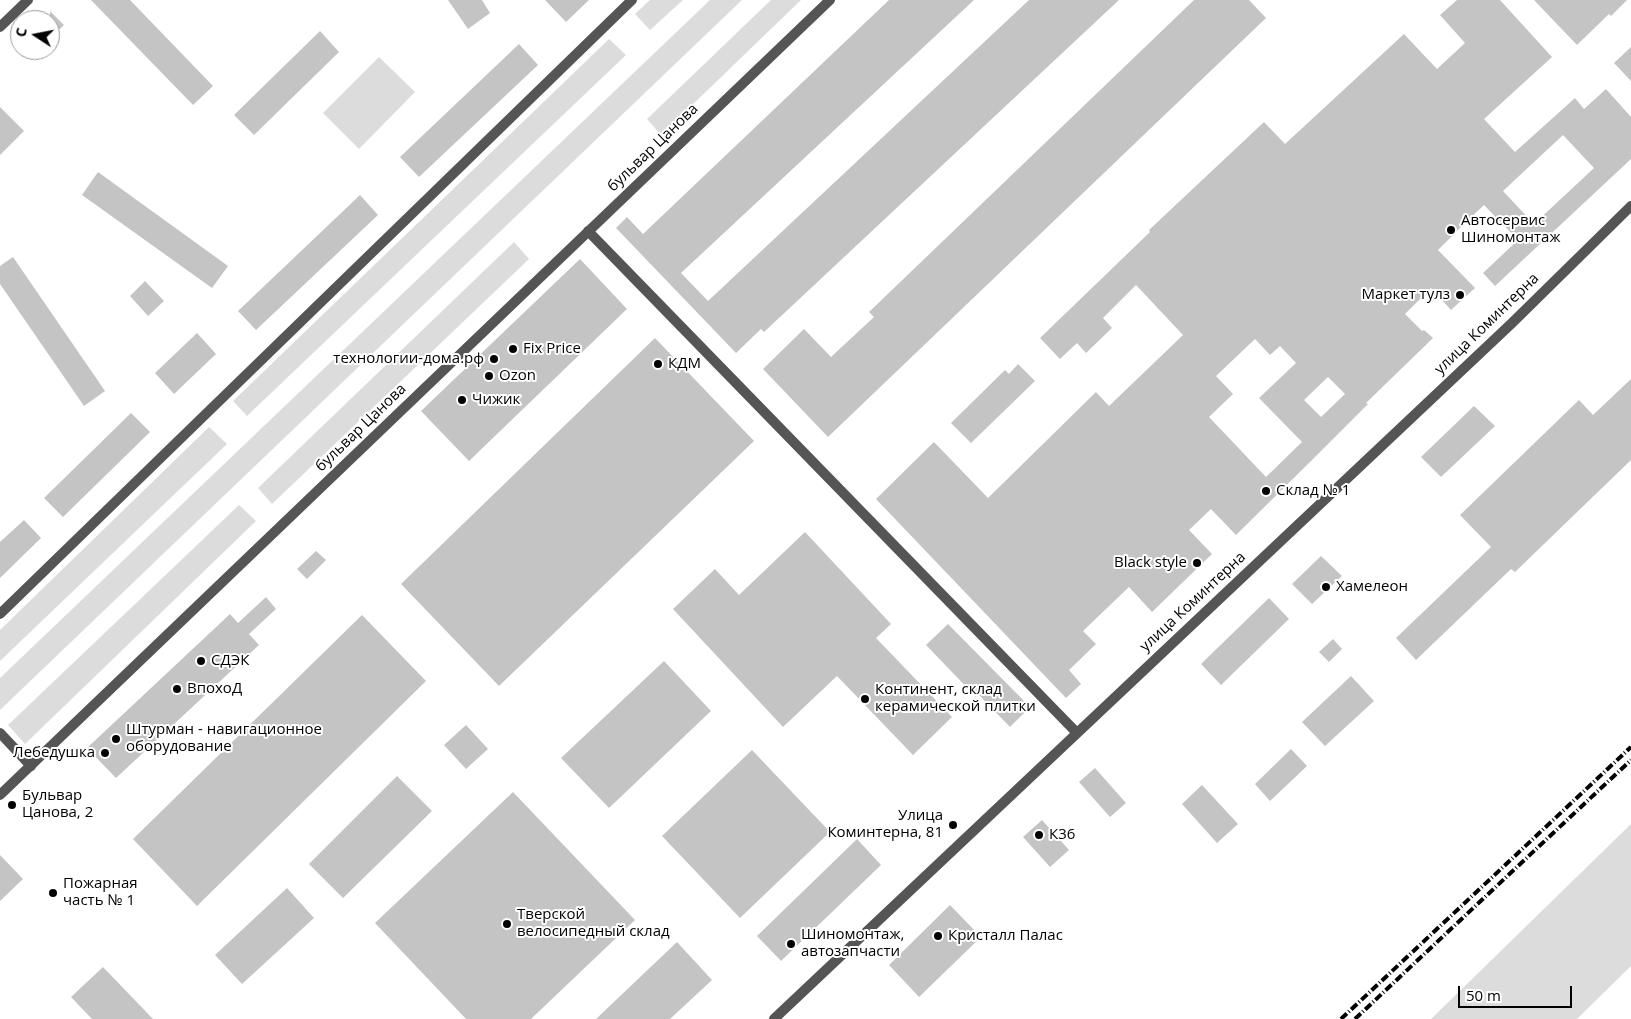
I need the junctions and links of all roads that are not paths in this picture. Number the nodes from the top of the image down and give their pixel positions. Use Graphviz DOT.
graph roads {
  1 [pos="28,0"];
  2 [pos="632,0"];
  3 [pos="830,0"];
  4 [pos="0,27"];
  5 [pos="1631,206"];
  6 [pos="588,231"];
  7 [pos="0,614"];
  8 [pos="1076,732"];
  9 [pos="0,733"];
  10 [pos="31,766"];
  11 [pos="0,795"];
  12 [pos="774,1019"];
  1 -- 4 [label="street"];
  2 -- 7 [label="street"];
  3 -- 6 [label="street, бульвар Цанова"];
  5 -- 8 [label="street, улица Коминтерна"];
  6 -- 8 [label="street"];
  6 -- 10 [label="street, бульвар Цанова"];
  8 -- 12 [label="street, улица Коминтерна"];
  9 -- 10 [label="street"];
  10 -- 11 [label="street, бульвар Цанова"];
}
